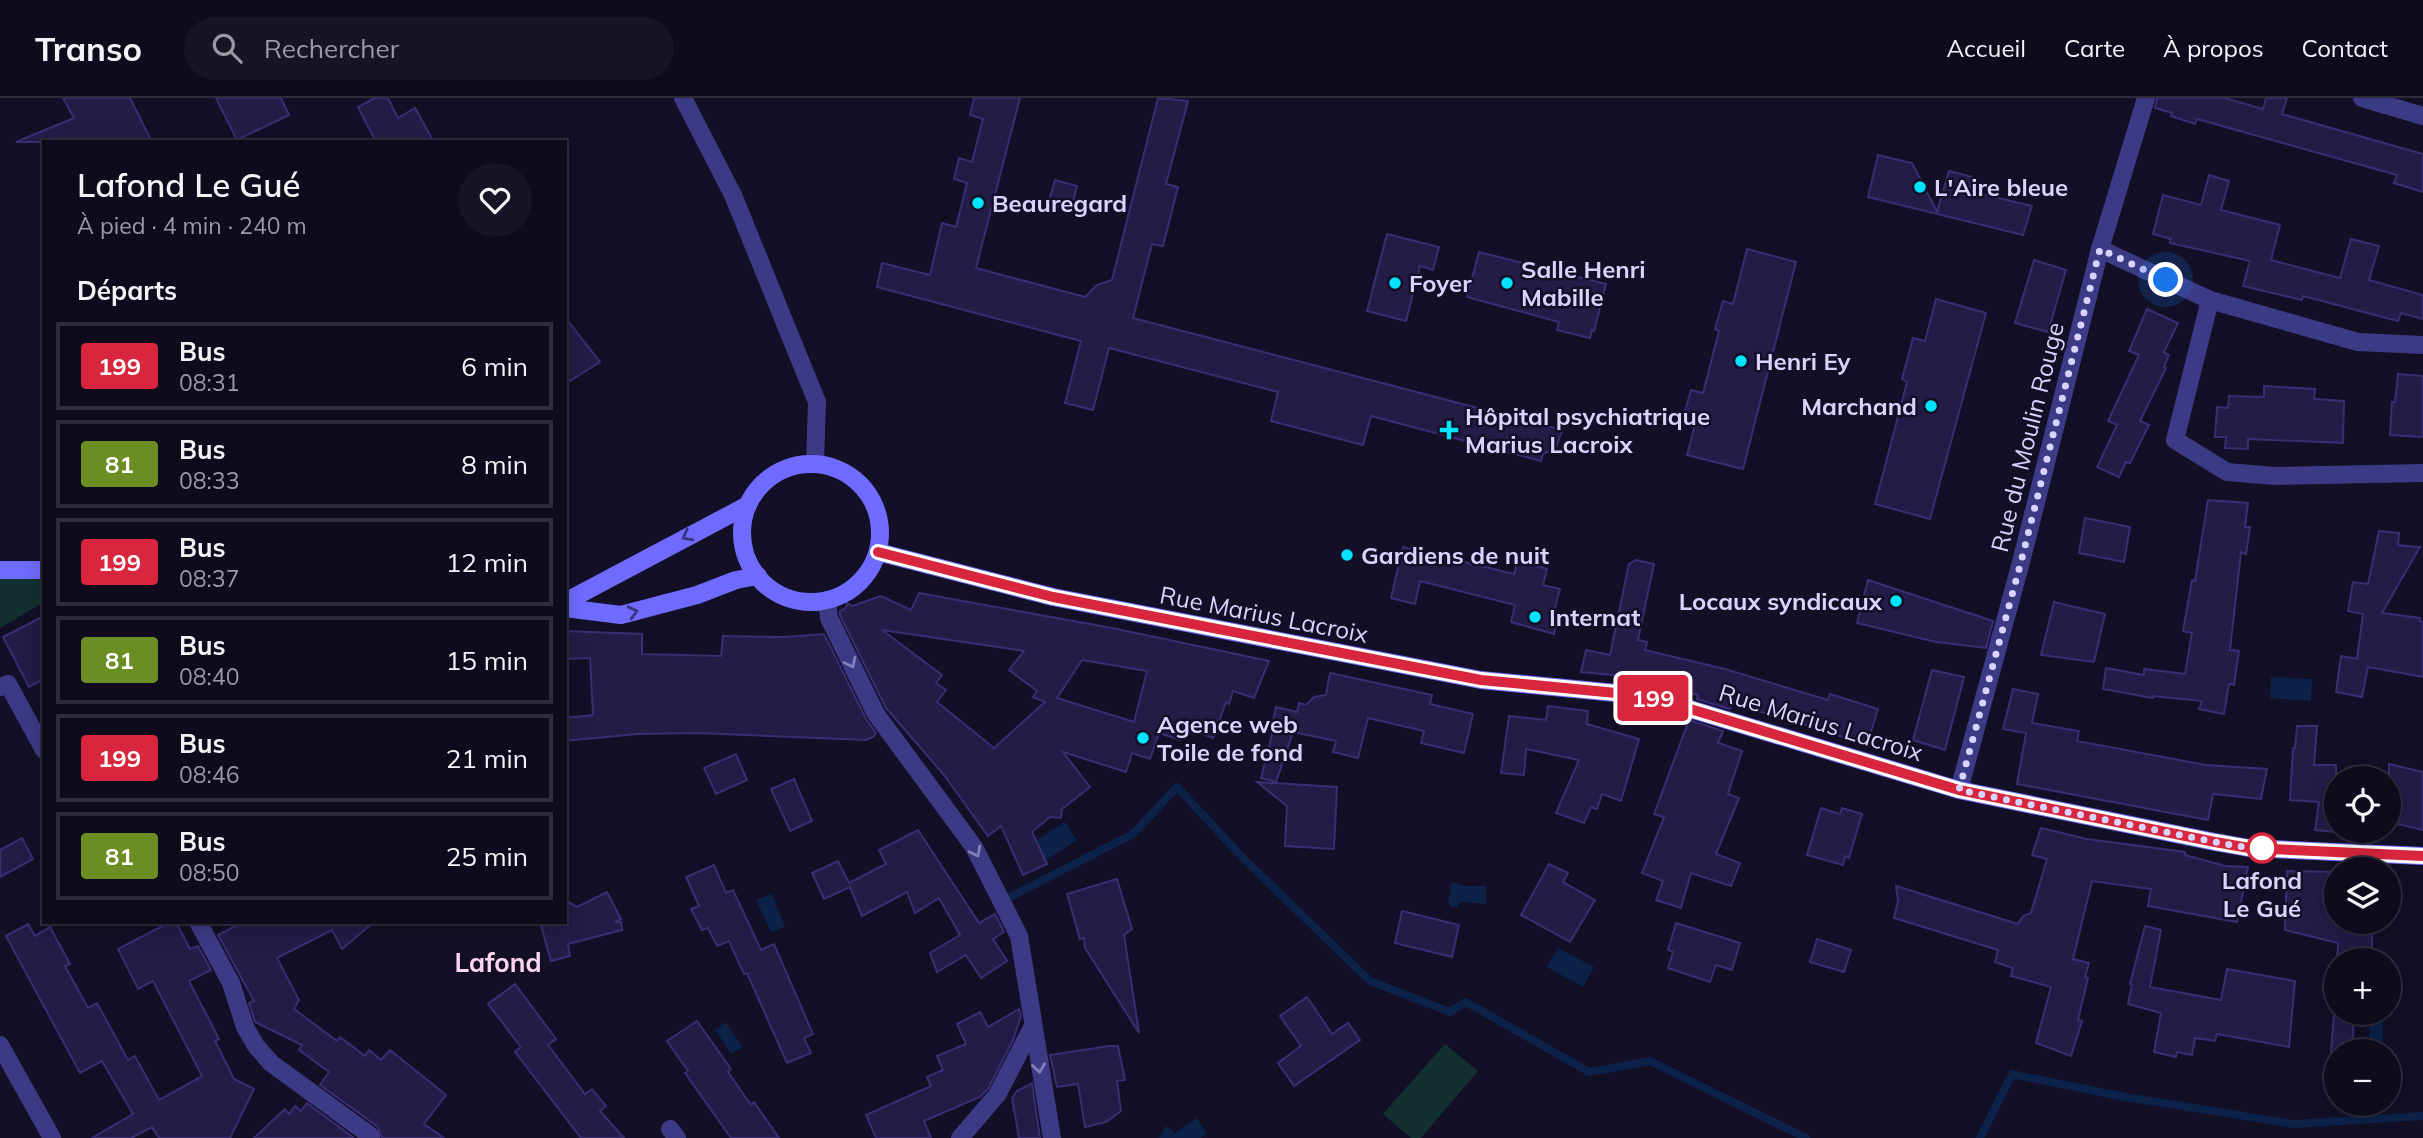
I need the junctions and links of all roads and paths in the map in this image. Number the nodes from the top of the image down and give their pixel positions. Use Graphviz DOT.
graph roads {
  1 [pos="684,98"];
  2 [pos="2146,98"];
  3 [pos="2362,98"];
  4 [pos="2423,116"];
  5 [pos="2100,249"];
  6 [pos="2210,300"];
  7 [pos="2423,345"];
  8 [pos="814,463"];
  9 [pos="2423,473"];
  10 [pos="748,505"];
  11 [pos="878,552"];
  12 [pos="0,570"];
  13 [pos="42,570"];
  14 [pos="758,576"];
  15 [pos="827,600"];
  16 [pos="567,601"];
  17 [pos="567,608"];
  18 [pos="4,685"];
  19 [pos="42,747"];
  20 [pos="1959,790"];
  21 [pos="2423,856"];
  22 [pos="199,924"];
  23 [pos="1033,1026"];
  24 [pos="0,1045"];
  25 [pos="52,1138"];
  26 [pos="369,1138"];
  27 [pos="960,1138"];
  28 [pos="1052,1138"];
  1 -- 8 [label="street"];
  2 -- 5 [label="street, Rue du Moulin Rouge"];
  3 -- 4 [label="street"];
  5 -- 6 [label="street"];
  5 -- 20 [label="street, Rue du Moulin Rouge"];
  6 -- 7 [label="street"];
  6 -- 9 [label="street"];
  8 -- 10 [label="main road"];
  8 -- 11 [label="main road"];
  10 -- 14 [label="main road"];
  10 -- 16 [label="main road, one-way"];
  11 -- 15 [label="main road"];
  11 -- 20 [label="main road, Rue Marius Lacroix"];
  12 -- 13 [label="main road"];
  14 -- 15 [label="main road"];
  17 -- 14 [label="main road, one-way"];
  15 -- 23 [label="street, one-way"];
  18 -- 19 [label="street"];
  20 -- 21 [label="main road, Rue Marius Lacroix"];
  22 -- 26 [label="street"];
  23 -- 27 [label="street"];
  23 -- 28 [label="street, one-way"];
  24 -- 25 [label="street"];
}
